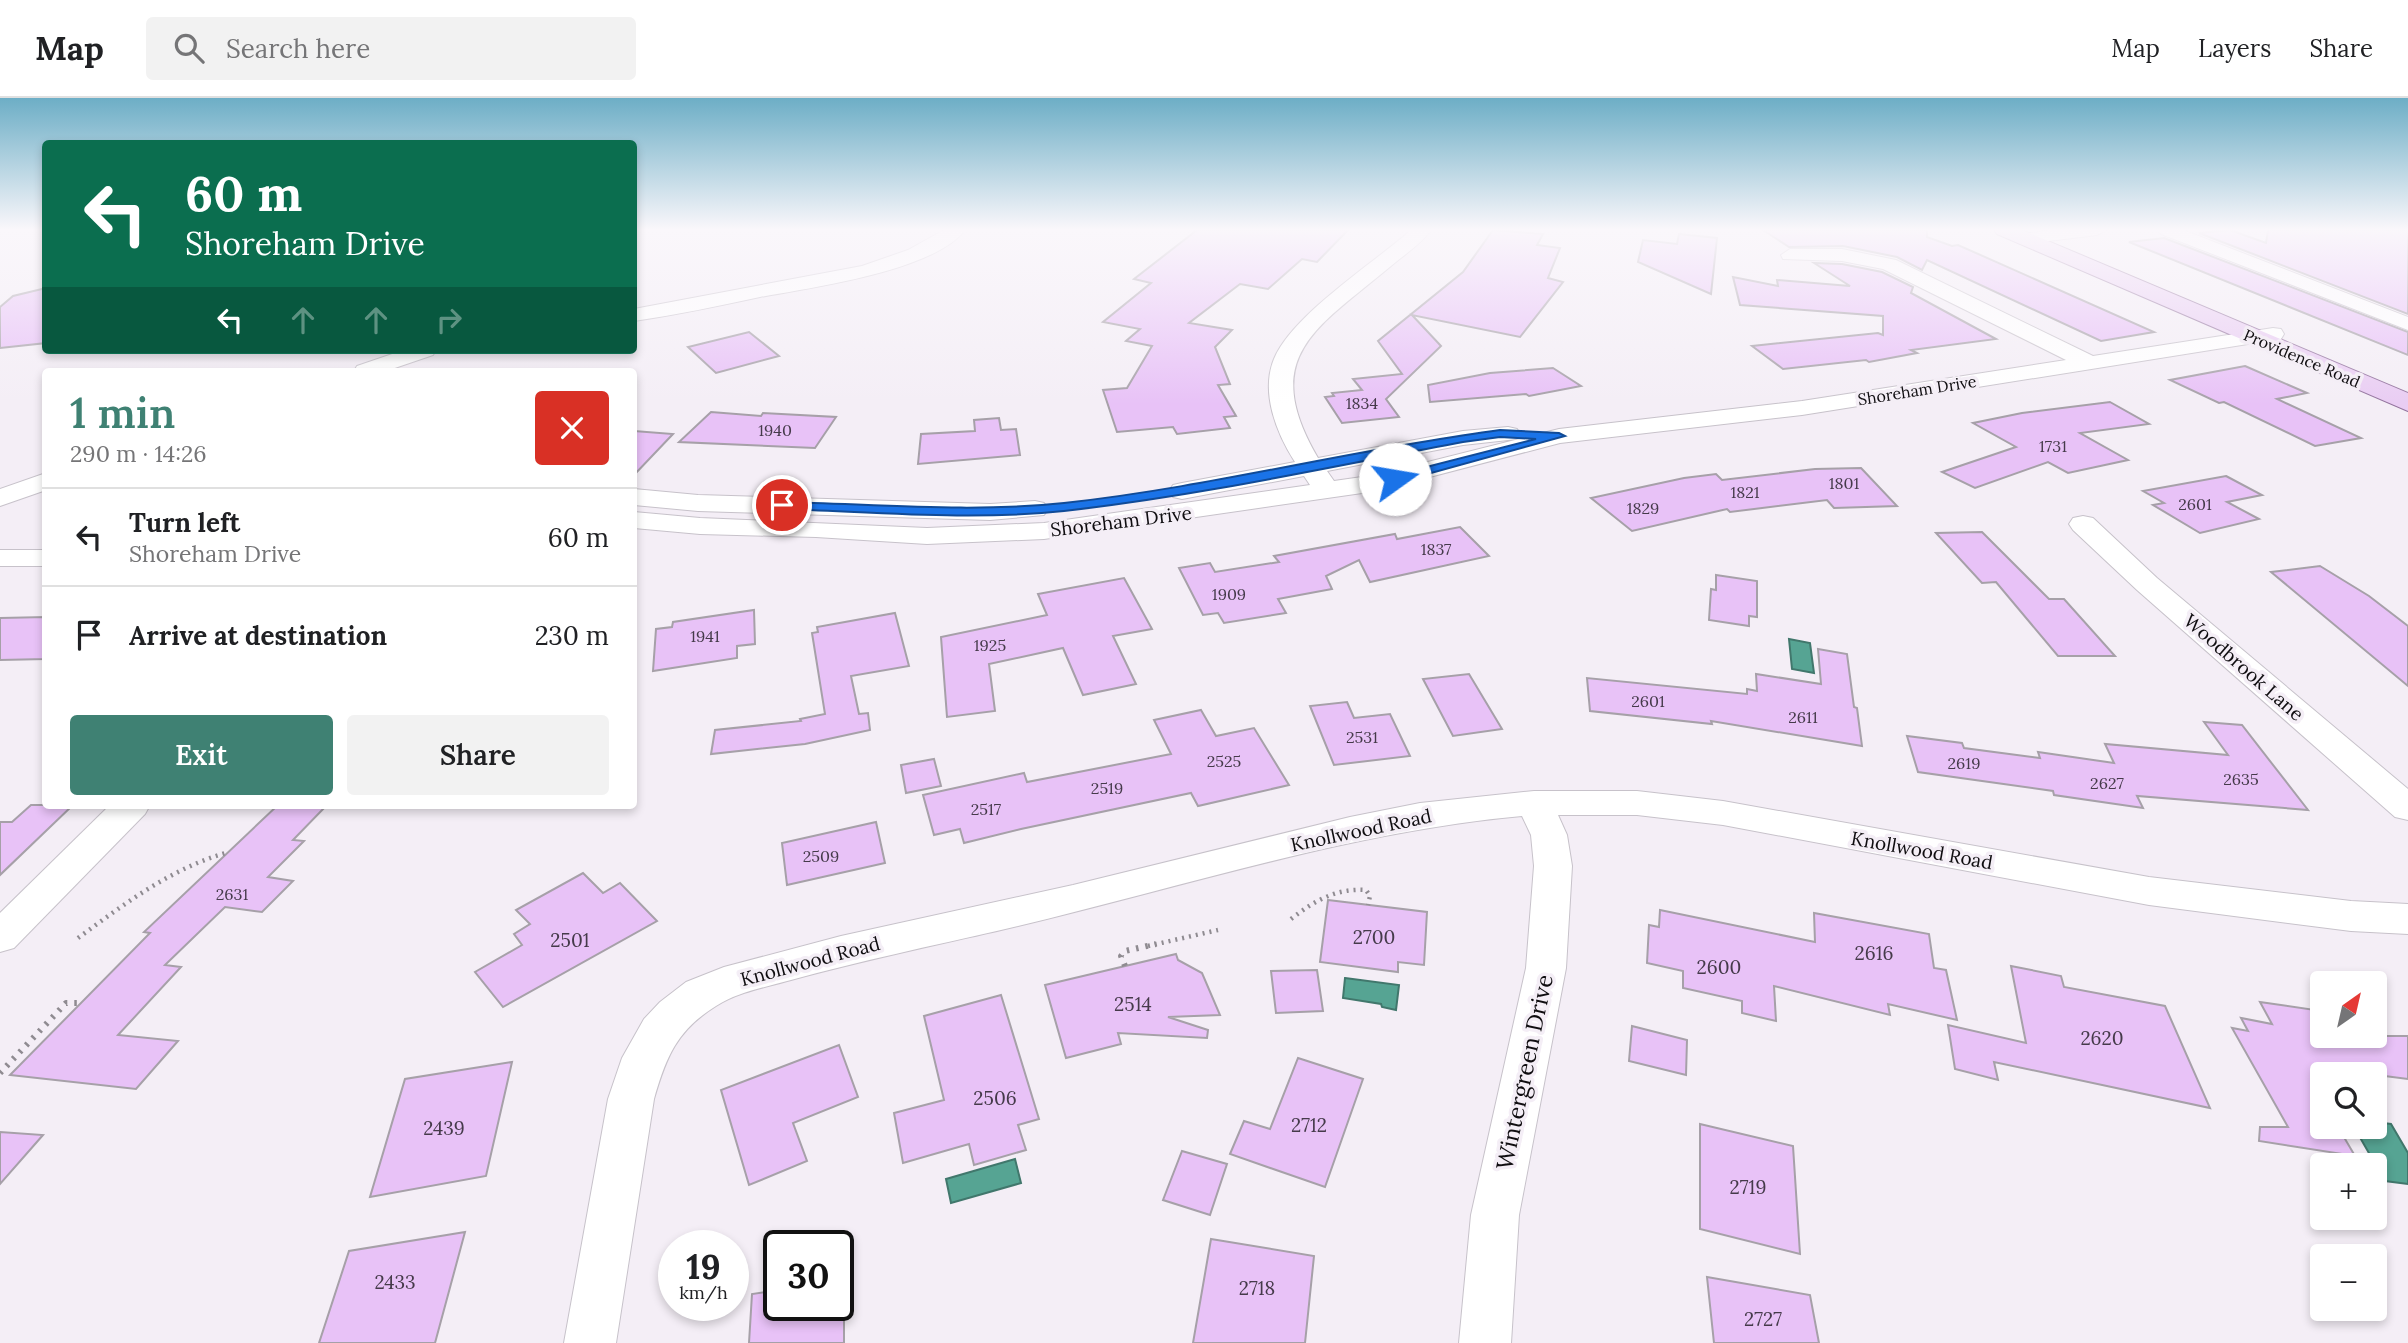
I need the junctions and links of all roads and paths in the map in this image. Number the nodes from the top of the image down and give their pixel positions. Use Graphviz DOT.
graph roads {
  1 [pos="775,288"];
  2 [pos="1355,288"];
  3 [pos="1938,288"];
  4 [pos="2153,288"];
  5 [pos="2316,288"];
  6 [pos="637,314"];
  7 [pos="2408,324"];
  8 [pos="2263,335"];
  9 [pos="414,354"];
  10 [pos="2090,363"];
  11 [pos="374,368"];
  12 [pos="2408,391"];
  13 [pos="2408,403"];
  14 [pos="1559,436"];
  15 [pos="1310,467"];
  16 [pos="42,482"];
  17 [pos="1329,491"];
  18 [pos="637,497"];
  19 [pos="0,498"];
  20 [pos="637,520"];
  21 [pos="2083,524"];
  22 [pos="0,558"];
  23 [pos="42,558"];
  24 [pos="1534,803"];
  25 [pos="2408,808"];
  26 [pos="128,809"];
  27 [pos="229,852"];
  28 [pos="1368,905"];
  29 [pos="1291,919"];
  30 [pos="2408,919"];
  31 [pos="1218,930"];
  32 [pos="0,937"];
  33 [pos="78,938"];
  34 [pos="1125,967"];
  35 [pos="81,1003"];
  36 [pos="0,1073"];
  37 [pos="590,1343"];
  38 [pos="1485,1343"];
  1 -- 6 [label="street"];
  2 -- 15 [label="street"];
  3 -- 10 [label="street"];
  4 -- 8 [label="main road, Providence Road"];
  5 -- 7 [label="street"];
  8 -- 10 [label="street, Shoreham Drive"];
  8 -- 12 [label="main road, Providence Road"];
  8 -- 13 [label="main road, Providence Road"];
  9 -- 11 [label="street"];
  10 -- 14 [label="street, Shoreham Drive"];
  14 -- 15 [label="street, Shoreham Drive"];
  14 -- 17 [label="street, Shoreham Drive"];
  15 -- 17 [label="street"];
  15 -- 18 [label="street, Shoreham Drive"];
  16 -- 19 [label="street"];
  17 -- 20 [label="street, Shoreham Drive"];
  21 -- 25 [label="street, Woodbrook Lane"];
  22 -- 23 [label="street"];
  24 -- 30 [label="street, Knollwood Road"];
  24 -- 37 [label="street, Knollwood Road"];
  24 -- 38 [label="street, Wintergreen Drive"];
  26 -- 32 [label="street"];
  27 -- 33 [label="path"];
  28 -- 29 [label="path"];
  31 -- 34 [label="path"];
  35 -- 36 [label="path"];
}
